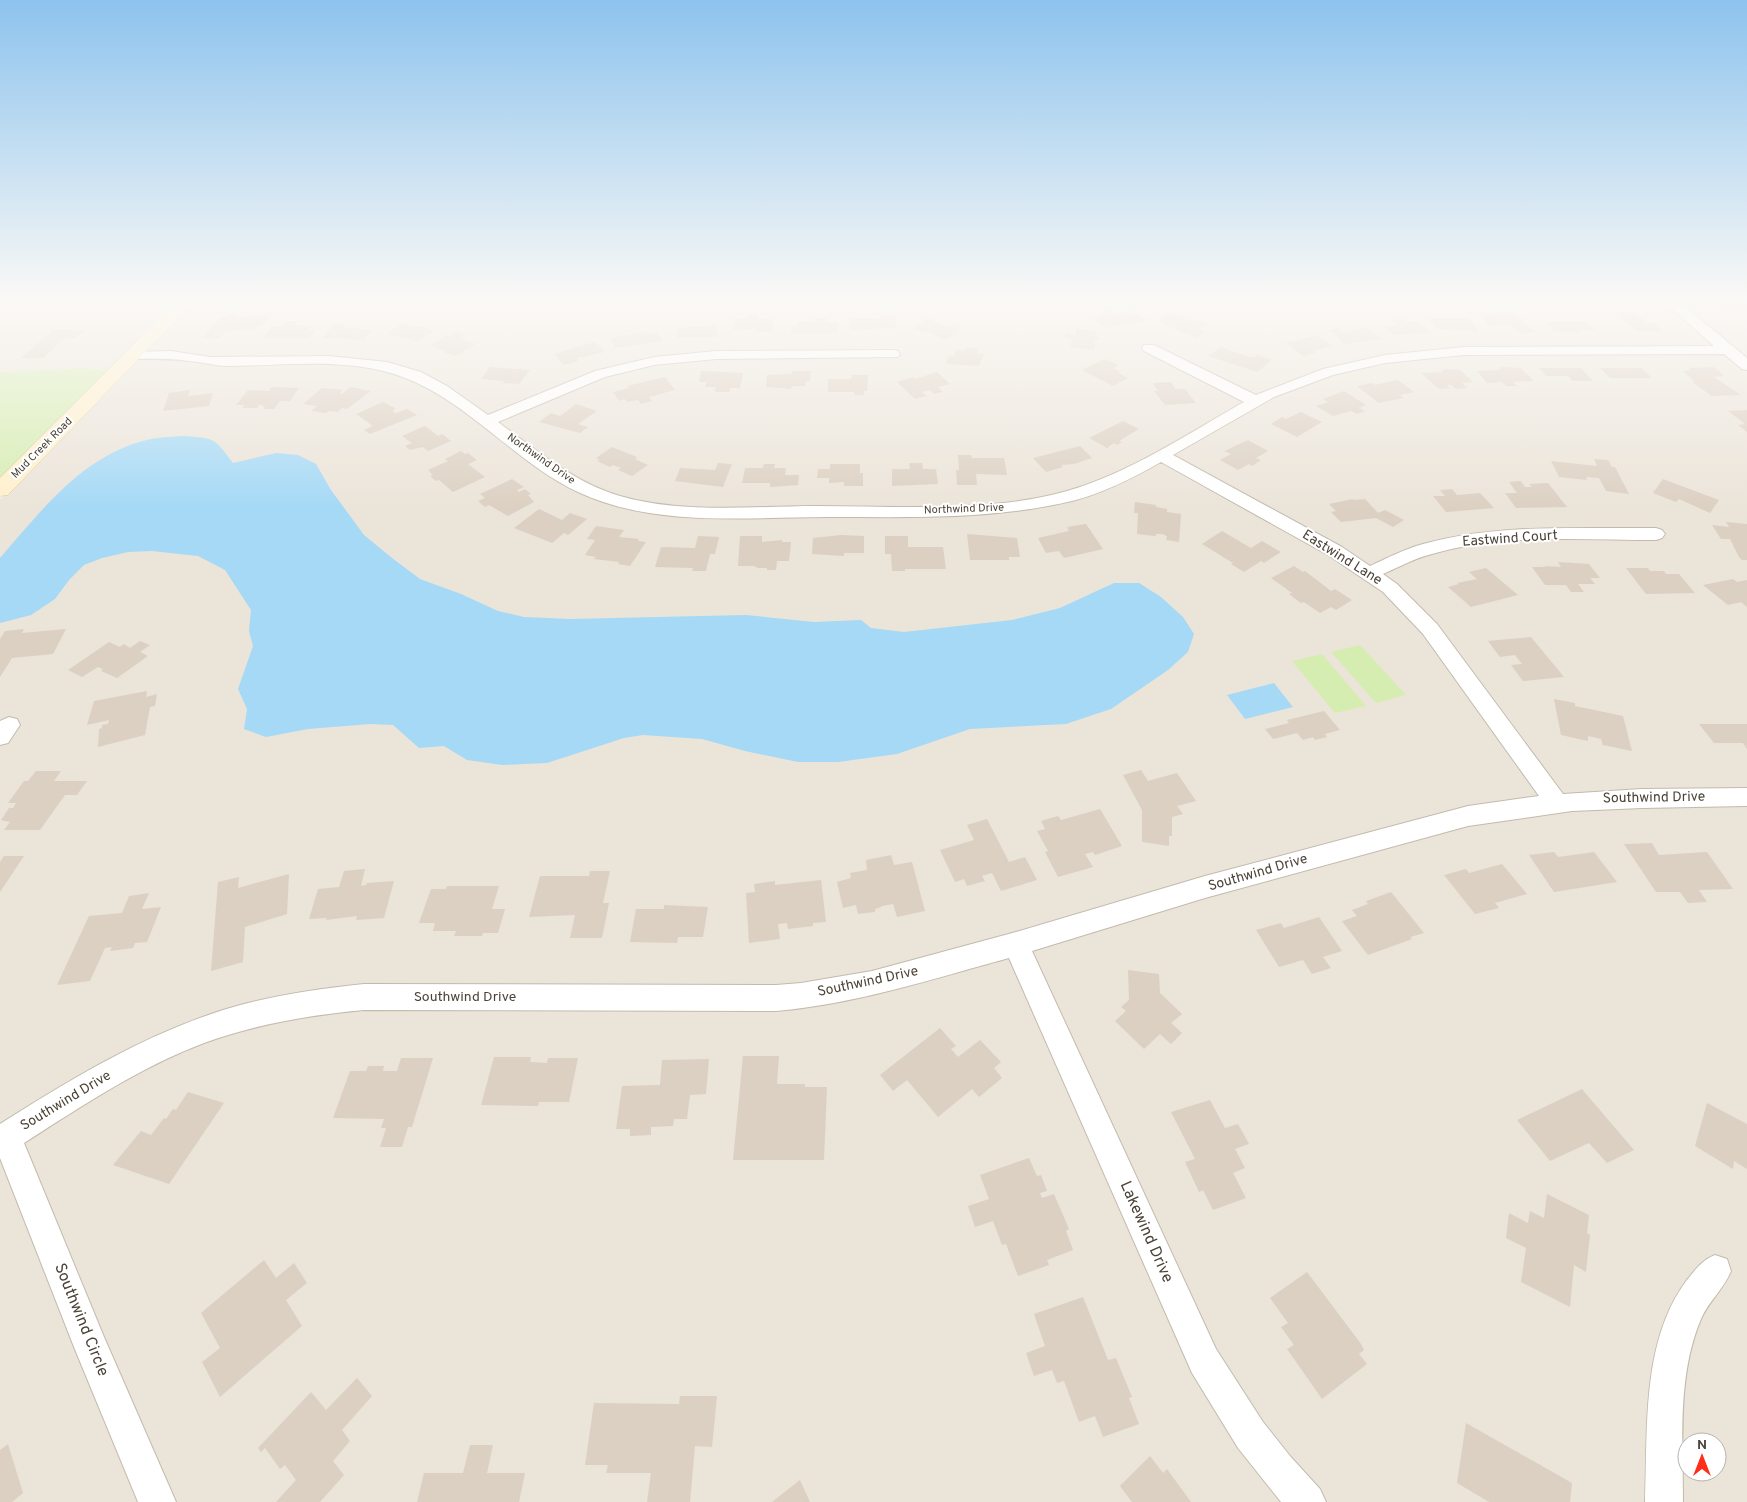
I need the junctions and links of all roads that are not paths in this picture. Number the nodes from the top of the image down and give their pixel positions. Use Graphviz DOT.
graph roads {
  1 [pos="120,369"];
  2 [pos="396,369"];
  3 [pos="622,369"];
  4 [pos="1191,369"];
  5 [pos="1339,369"];
  6 [pos="1255,401"];
  7 [pos="486,421"];
  8 [pos="1161,455"];
  9 [pos="0,490"];
  10 [pos="1656,534"];
  11 [pos="1370,573"];
  12 [pos="1747,797"];
  13 [pos="1557,803"];
  14 [pos="1016,944"];
  15 [pos="3,1139"];
  16 [pos="1715,1271"];
  17 [pos="157,1502"];
  18 [pos="1307,1502"];
  19 [pos="1664,1502"];
  1 -- 9 [label="street, Mud Creek Road"];
  2 -- 7 [label="street, Northwind Drive"];
  3 -- 7 [label="street"];
  4 -- 6 [label="street"];
  5 -- 6 [label="street, Northwind Drive"];
  6 -- 8 [label="street, Northwind Drive"];
  7 -- 8 [label="street, Northwind Drive"];
  8 -- 11 [label="street, Eastwind Lane"];
  10 -- 11 [label="street, Eastwind Court"];
  11 -- 13 [label="street, Eastwind Lane"];
  12 -- 13 [label="street, Southwind Drive"];
  13 -- 14 [label="street, Southwind Drive"];
  14 -- 15 [label="street, Southwind Drive"];
  14 -- 18 [label="street, Lakewind Drive"];
  15 -- 17 [label="street, Southwind Circle"];
  16 -- 19 [label="street"];
}
